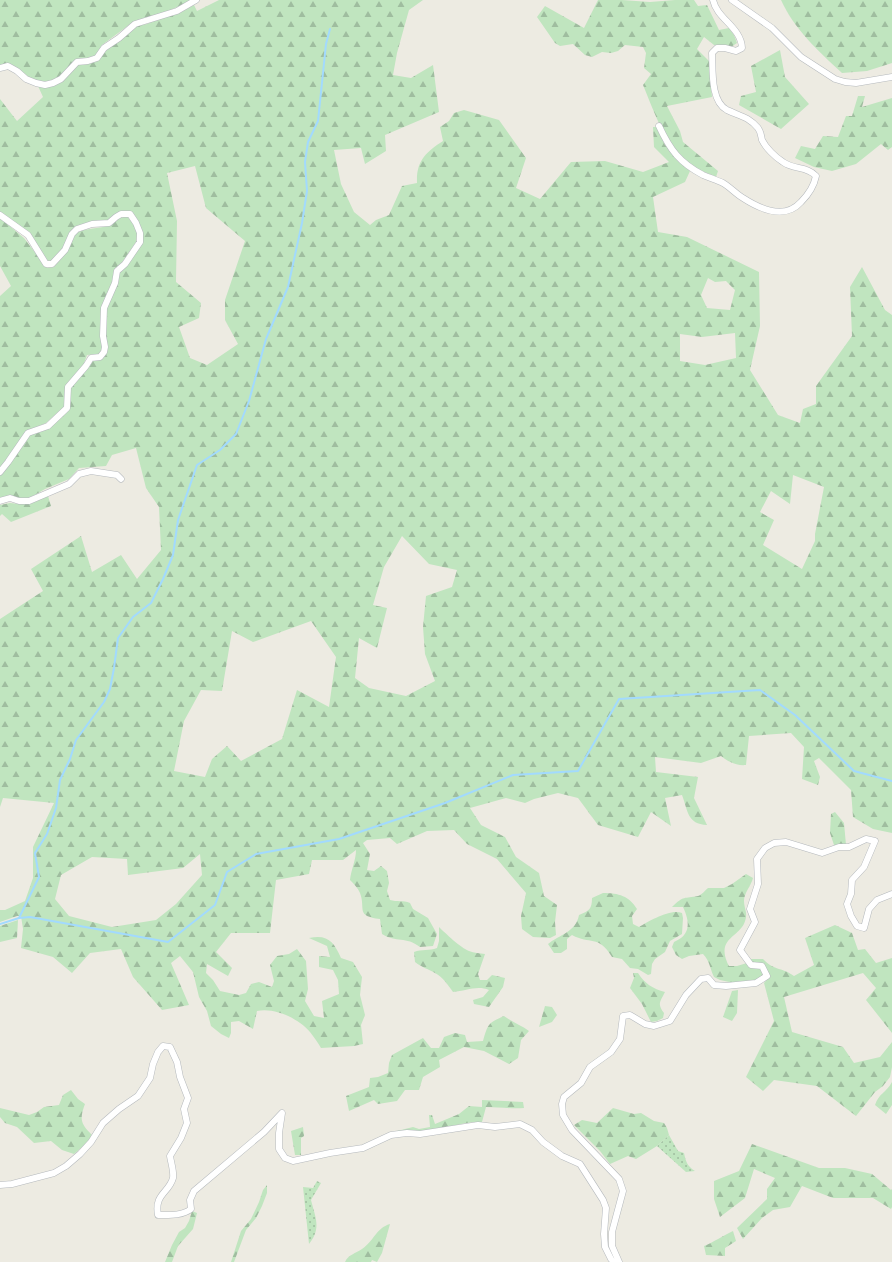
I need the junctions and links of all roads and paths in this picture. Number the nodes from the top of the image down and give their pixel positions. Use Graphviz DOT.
graph roads {
  1 [pos="196,0"];
  2 [pos="713,0"];
  3 [pos="732,0"];
  4 [pos="0,68"];
  5 [pos="892,77"];
  6 [pos="659,126"];
  7 [pos="0,215"];
  8 [pos="0,472"];
  9 [pos="121,479"];
  10 [pos="0,501"];
  11 [pos="892,894"];
  12 [pos="0,1185"];
  13 [pos="614,1262"];
  14 [pos="619,1262"];
  1 -- 4 [label="street"];
  2 -- 6 [label="street"];
  3 -- 5 [label="street"];
  7 -- 8 [label="street"];
  9 -- 10 [label="street"];
  11 -- 14 [label="street"];
  12 -- 13 [label="street"];
}
